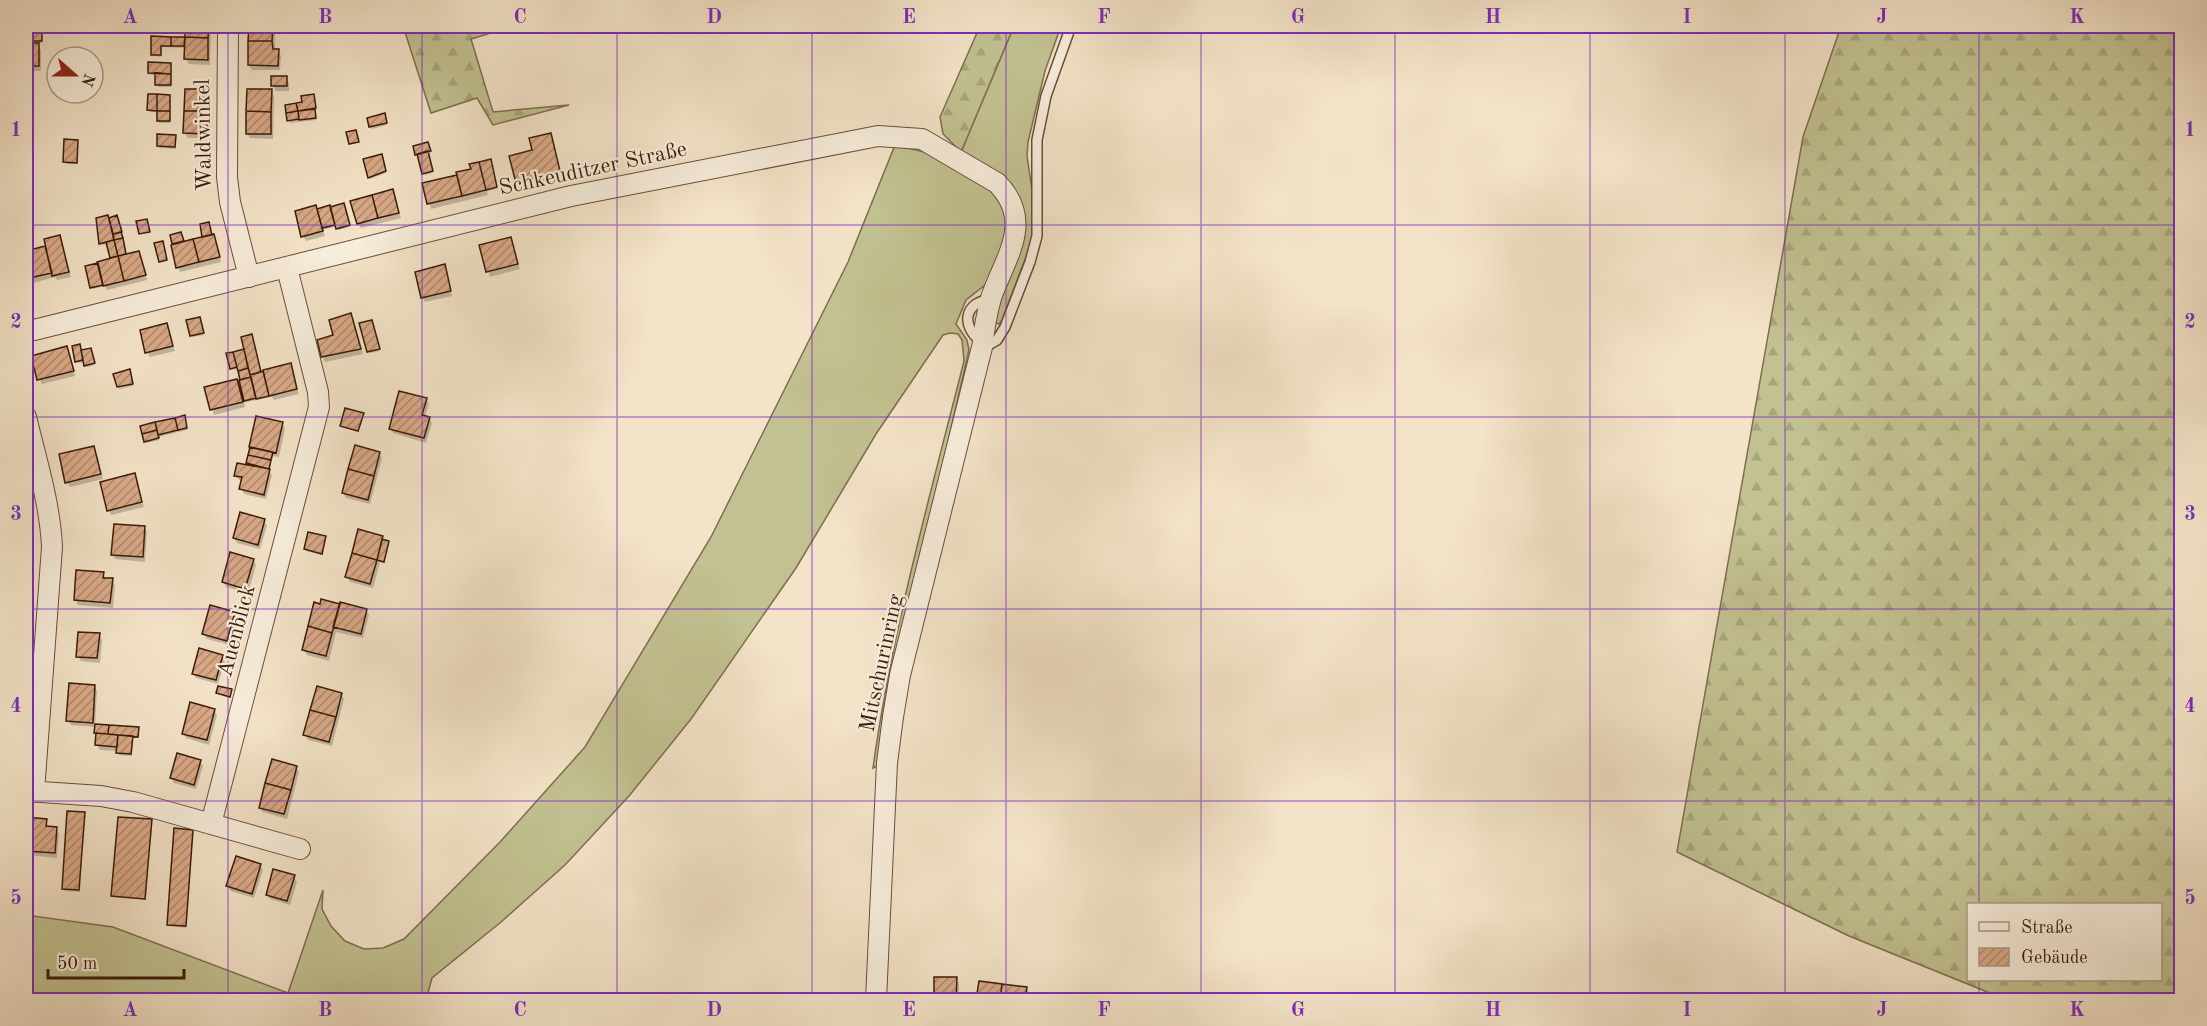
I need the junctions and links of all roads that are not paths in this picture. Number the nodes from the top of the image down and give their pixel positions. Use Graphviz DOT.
graph roads {
  1 [pos="228,26"];
  2 [pos="1071,26"];
  3 [pos="286,268"];
  4 [pos="249,277"];
  5 [pos="26,332"];
  6 [pos="982,343"];
  7 [pos="26,417"];
  8 [pos="30,791"];
  9 [pos="211,824"];
  10 [pos="300,849"];
  11 [pos="876,1000"];
  1 -- 4 [label="street, Waldwinkel"];
  2 -- 6 [label="lane"];
  3 -- 4 [label="street, Schkeuditzer Straße"];
  3 -- 6 [label="street, Schkeuditzer Straße"];
  3 -- 9 [label="street, Auenblick"];
  4 -- 5 [label="street, Schkeuditzer Straße"];
  6 -- 11 [label="street, Mitschurinring"];
  7 -- 8 [label="street"];
  8 -- 9 [label="street"];
  9 -- 10 [label="street"];
}
